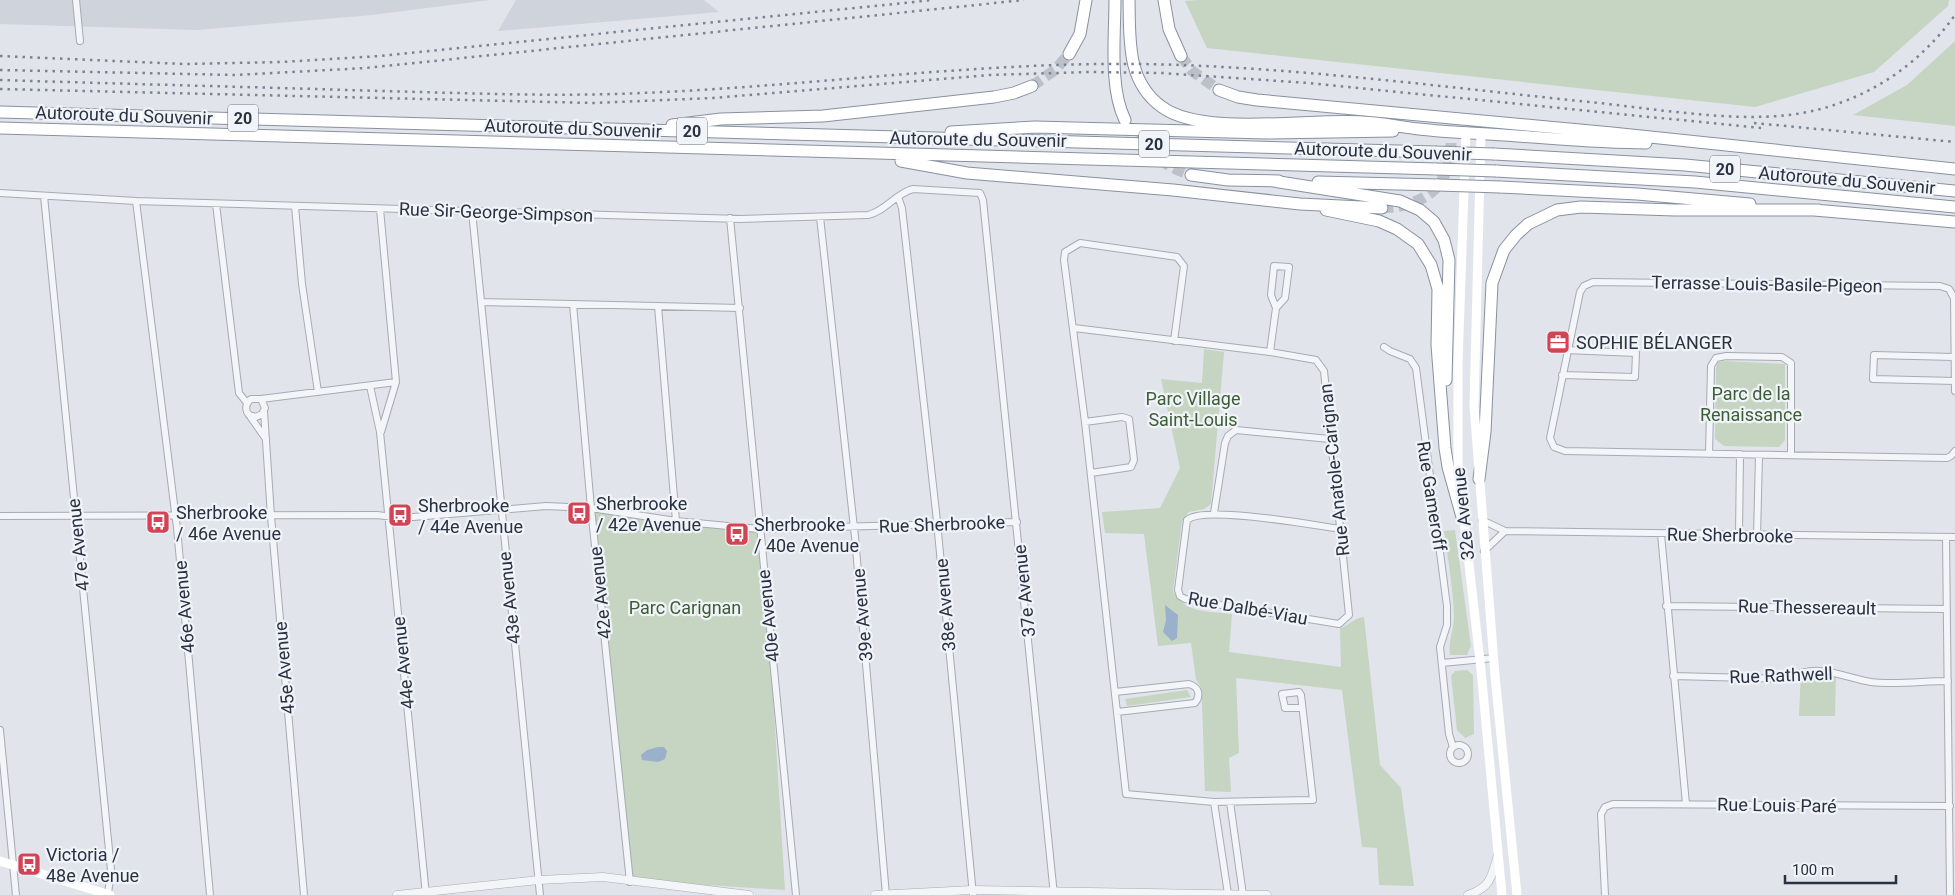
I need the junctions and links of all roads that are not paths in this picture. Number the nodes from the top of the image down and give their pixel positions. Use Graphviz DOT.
graph roads {
  1 [pos="76,0"];
  2 [pos="1086,0"];
  3 [pos="1115,0"];
  4 [pos="1129,0"];
  5 [pos="1164,0"];
  6 [pos="80,41"];
  7 [pos="1070,54"];
  8 [pos="1181,56"];
  9 [pos="1032,86"];
  10 [pos="1219,90"];
  11 [pos="0,112"];
  12 [pos="1124,120"];
  13 [pos="0,128"];
  14 [pos="631,129"];
  15 [pos="1421,129"];
  16 [pos="1451,131"];
  17 [pos="1466,132"];
  18 [pos="1481,133"];
  19 [pos="872,136"];
  20 [pos="1690,142"];
  21 [pos="1451,143"];
  22 [pos="865,154"];
  23 [pos="1955,169"];
  24 [pos="1192,175"];
  25 [pos="1273,181"];
  26 [pos="1955,191"];
  27 [pos="0,193"];
  28 [pos="44,196"];
  29 [pos="898,197"];
  30 [pos="982,197"];
  31 [pos="136,201"];
  32 [pos="216,204"];
  33 [pos="1300,204"];
  34 [pos="295,206"];
  35 [pos="1955,207"];
  36 [pos="1382,208"];
  37 [pos="380,209"];
  38 [pos="1819,210"];
  39 [pos="472,211"];
  40 [pos="820,217"];
  41 [pos="730,218"];
  42 [pos="1955,222"];
  43 [pos="482,302"];
  44 [pos="573,304"];
  45 [pos="658,306"];
  46 [pos="740,308"];
  47 [pos="1276,308"];
  48 [pos="1074,328"];
  49 [pos="1174,341"];
  50 [pos="1384,347"];
  51 [pos="1566,350"];
  52 [pos="1270,352"];
  53 [pos="1954,357"];
  54 [pos="1562,375"];
  55 [pos="1955,381"];
  56 [pos="396,382"];
  57 [pos="370,386"];
  58 [pos="1955,391"];
  59 [pos="318,392"];
  60 [pos="261,399"];
  61 [pos="247,403"];
  62 [pos="264,411"];
  63 [pos="249,414"];
  64 [pos="1085,422"];
  65 [pos="380,432"];
  66 [pos="1444,437"];
  67 [pos="1330,439"];
  68 [pos="266,440"];
  69 [pos="1955,451"];
  70 [pos="1709,454"];
  71 [pos="1740,454"];
  72 [pos="1759,455"];
  73 [pos="1791,455"];
  74 [pos="1091,473"];
  75 [pos="1479,479"];
  76 [pos="500,508"];
  77 [pos="591,508"];
  78 [pos="1214,513"];
  79 [pos="0,516"];
  80 [pos="75,516"];
  81 [pos="175,516"];
  82 [pos="271,516"];
  83 [pos="388,516"];
  84 [pos="1462,517"];
  85 [pos="1482,520"];
  86 [pos="676,521"];
  87 [pos="1017,522"];
  88 [pos="937,524"];
  89 [pos="854,526"];
  90 [pos="759,529"];
  91 [pos="1340,529"];
  92 [pos="1505,531"];
  93 [pos="1661,534"];
  94 [pos="1739,536"];
  95 [pos="1757,536"];
  96 [pos="1946,537"];
  97 [pos="1955,537"];
  98 [pos="1484,551"];
  99 [pos="1666,606"];
  100 [pos="1947,609"];
  101 [pos="1339,624"];
  102 [pos="1494,658"];
  103 [pos="1480,659"];
  104 [pos="1442,663"];
  105 [pos="1673,676"];
  106 [pos="1948,681"];
  107 [pos="1115,692"];
  108 [pos="1302,708"];
  109 [pos="1117,712"];
  110 [pos="0,730"];
  111 [pos="1453,747"];
  112 [pos="1214,802"];
  113 [pos="1230,802"];
  114 [pos="1686,804"];
  115 [pos="1950,806"];
  116 [pos="1498,854"];
  117 [pos="0,861"];
  118 [pos="14,865"];
  119 [pos="539,880"];
  120 [pos="630,882"];
  121 [pos="972,892"];
  122 [pos="1054,893"];
  123 [pos="426,894"];
  124 [pos="1134,894"];
  125 [pos="1228,894"];
  126 [pos="16,895"];
  127 [pos="109,895"];
  128 [pos="210,895"];
  129 [pos="304,895"];
  130 [pos="398,895"];
  131 [pos="540,895"];
  132 [pos="749,895"];
  133 [pos="796,895"];
  134 [pos="875,895"];
  135 [pos="886,895"];
  136 [pos="1243,895"];
  137 [pos="1267,895"];
  138 [pos="1468,895"];
  139 [pos="1502,895"];
  140 [pos="1517,895"];
  141 [pos="1605,895"];
  142 [pos="1950,895"];
  1 -- 6 [label="street"];
  2 -- 7 [label="highway"];
  3 -- 12 [label="highway"];
  4 -- 15 [label="highway"];
  5 -- 8 [label="highway"];
  9 -- 14 [label="highway"];
  10 -- 20 [label="highway"];
  11 -- 14 [label="highway, Autoroute du Souvenir / 20"];
  13 -- 22 [label="highway, Autoroute du Souvenir / 20"];
  14 -- 19 [label="highway, Autoroute du Souvenir / 20"];
  15 -- 16 [label="highway"];
  15 -- 19 [label="highway"];
  16 -- 17 [label="highway"];
  16 -- 21 [label="highway"];
  17 -- 18 [label="highway"];
  17 -- 84 [label="main road, 32e Avenue"];
  18 -- 20 [label="highway"];
  18 -- 75 [label="main road, 32e Avenue"];
  19 -- 26 [label="highway, Autoroute du Souvenir / 20, bridge"];
  20 -- 23 [label="highway"];
  22 -- 33 [label="highway"];
  22 -- 35 [label="highway, Autoroute du Souvenir / 20, bridge"];
  24 -- 25 [label="highway"];
  25 -- 38 [label="highway, bridge"];
  25 -- 66 [label="highway"];
  27 -- 28 [label="street, Rue Sir-George-Simpson"];
  28 -- 31 [label="street, Rue Sir-George-Simpson"];
  28 -- 80 [label="street, 47e Avenue"];
  29 -- 30 [label="street, Rue Sir-George-Simpson"];
  29 -- 40 [label="street, Rue Sir-George-Simpson"];
  29 -- 88 [label="street, 38e Avenue"];
  30 -- 87 [label="street, 37e Avenue"];
  31 -- 32 [label="street, Rue Sir-George-Simpson"];
  31 -- 81 [label="street, 46e Avenue"];
  32 -- 34 [label="street, Rue Sir-George-Simpson"];
  32 -- 61 [label="street"];
  33 -- 36 [label="highway"];
  33 -- 66 [label="highway"];
  34 -- 37 [label="street, Rue Sir-George-Simpson"];
  34 -- 59 [label="street"];
  37 -- 39 [label="street, Rue Sir-George-Simpson"];
  37 -- 56 [label="street, 44e Avenue"];
  38 -- 42 [label="highway"];
  38 -- 75 [label="highway"];
  39 -- 41 [label="street, Rue Sir-George-Simpson"];
  39 -- 43 [label="street, 43e Avenue"];
  40 -- 41 [label="street, Rue Sir-George-Simpson"];
  40 -- 89 [label="street, 39e Avenue"];
  41 -- 46 [label="street, 40e Avenue"];
  43 -- 44 [label="street"];
  43 -- 76 [label="street, 43e Avenue"];
  44 -- 45 [label="street"];
  44 -- 77 [label="street, 42e Avenue"];
  45 -- 46 [label="street"];
  45 -- 86 [label="street"];
  46 -- 90 [label="street, 40e Avenue"];
  47 -- 47 [label="street"];
  47 -- 52 [label="street"];
  48 -- 49 [label="street, Rue Anatole-Carignan"];
  48 -- 49 [label="street"];
  48 -- 64 [label="street"];
  49 -- 52 [label="street, Rue Anatole-Carignan"];
  50 -- 104 [label="street, Rue Gameroff"];
  51 -- 53 [label="street, Terrasse Louis-Basile-Pigeon"];
  51 -- 54 [label="street, Terrasse Louis-Basile-Pigeon"];
  51 -- 54 [label="street"];
  52 -- 67 [label="street, Rue Anatole-Carignan"];
  53 -- 55 [label="street, Terrasse Louis-Basile-Pigeon"];
  53 -- 55 [label="street"];
  54 -- 70 [label="street, Terrasse Louis-Basile-Pigeon"];
  55 -- 58 [label="street, Terrasse Louis-Basile-Pigeon"];
  56 -- 57 [label="street"];
  56 -- 65 [label="street, 44e Avenue"];
  57 -- 59 [label="street"];
  57 -- 65 [label="street, 44e Avenue"];
  59 -- 60 [label="street"];
  60 -- 61 [label="street"];
  60 -- 62 [label="street"];
  61 -- 63 [label="street"];
  62 -- 63 [label="street"];
  62 -- 68 [label="street, 45e Avenue"];
  63 -- 68 [label="street, 45e Avenue"];
  64 -- 74 [label="street"];
  64 -- 74 [label="street"];
  65 -- 83 [label="street, 44e Avenue"];
  66 -- 84 [label="highway"];
  67 -- 78 [label="street"];
  67 -- 91 [label="street, Rue Anatole-Carignan"];
  68 -- 82 [label="street, 45e Avenue"];
  69 -- 73 [label="street, Terrasse Louis-Basile-Pigeon"];
  70 -- 71 [label="street, Terrasse Louis-Basile-Pigeon"];
  70 -- 73 [label="street"];
  71 -- 72 [label="street, Terrasse Louis-Basile-Pigeon"];
  71 -- 94 [label="street"];
  72 -- 73 [label="street, Terrasse Louis-Basile-Pigeon"];
  72 -- 95 [label="street"];
  74 -- 107 [label="street"];
  75 -- 85 [label="main road, 32e Avenue"];
  76 -- 77 [label="street, Rue Sherbrooke"];
  76 -- 83 [label="street, Rue Sherbrooke"];
  76 -- 119 [label="street, 43e Avenue"];
  77 -- 86 [label="street, Rue Sherbrooke"];
  77 -- 120 [label="street, 42e Avenue"];
  78 -- 91 [label="street, Rue Dalbé-Viau"];
  78 -- 101 [label="street, Rue Dalbé-Viau"];
  79 -- 80 [label="street, Rue Sherbrooke"];
  80 -- 81 [label="street, Rue Sherbrooke"];
  80 -- 127 [label="street, 47e Avenue"];
  81 -- 82 [label="street, Rue Sherbrooke"];
  81 -- 128 [label="street, 46e Avenue"];
  82 -- 83 [label="street, Rue Sherbrooke"];
  82 -- 129 [label="street, 45e Avenue"];
  83 -- 123 [label="street, 44e Avenue"];
  84 -- 103 [label="main road, 32e Avenue"];
  85 -- 92 [label="street, Rue Sherbrooke"];
  85 -- 98 [label="main road, 32e Avenue"];
  86 -- 90 [label="street, Rue Sherbrooke"];
  87 -- 88 [label="street, Rue Sherbrooke"];
  87 -- 122 [label="street, 37e Avenue"];
  88 -- 89 [label="street, Rue Sherbrooke"];
  88 -- 121 [label="street, 38e Avenue"];
  89 -- 90 [label="street, Rue Sherbrooke"];
  89 -- 135 [label="street, 39e Avenue"];
  90 -- 133 [label="street, 40e Avenue"];
  91 -- 101 [label="street, Rue Anatole-Carignan"];
  92 -- 93 [label="street, Rue Sherbrooke"];
  92 -- 98 [label="street"];
  93 -- 94 [label="street, Rue Sherbrooke"];
  93 -- 99 [label="street"];
  94 -- 95 [label="street, Rue Sherbrooke"];
  95 -- 96 [label="street, Rue Sherbrooke"];
  96 -- 97 [label="street, Rue Sherbrooke"];
  96 -- 100 [label="street"];
  98 -- 102 [label="main road, 32e Avenue"];
  99 -- 100 [label="street, Rue Thessereault"];
  99 -- 105 [label="street"];
  100 -- 106 [label="street"];
  102 -- 103 [label="street"];
  102 -- 140 [label="main road, 32e Avenue"];
  103 -- 104 [label="street"];
  103 -- 116 [label="main road, 32e Avenue"];
  104 -- 111 [label="street, Rue Gameroff"];
  105 -- 106 [label="street, Rue Rathwell"];
  105 -- 114 [label="street"];
  106 -- 115 [label="street"];
  107 -- 109 [label="street"];
  107 -- 109 [label="street"];
  108 -- 113 [label="street"];
  109 -- 112 [label="street"];
  110 -- 118 [label="street"];
  112 -- 113 [label="street"];
  112 -- 125 [label="street"];
  113 -- 136 [label="street"];
  114 -- 115 [label="street, Rue Louis Paré"];
  114 -- 141 [label="street, Rue Louis Paré"];
  115 -- 142 [label="street"];
  116 -- 138 [label="street"];
  116 -- 139 [label="main road, 32e Avenue"];
  117 -- 118 [label="main road"];
  118 -- 126 [label="street"];
  118 -- 127 [label="main road"];
  119 -- 120 [label="street"];
  119 -- 123 [label="street"];
  119 -- 131 [label="street, 43e Avenue"];
  120 -- 132 [label="street"];
  121 -- 122 [label="street"];
  121 -- 135 [label="street"];
  122 -- 124 [label="street"];
  123 -- 130 [label="street"];
  124 -- 125 [label="street"];
  125 -- 136 [label="street"];
  134 -- 135 [label="street"];
  136 -- 137 [label="street"];
}
